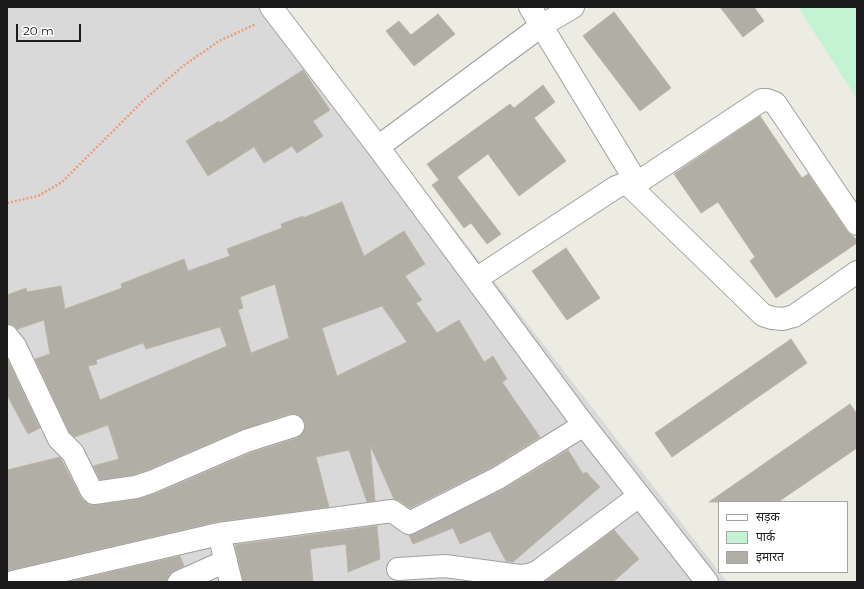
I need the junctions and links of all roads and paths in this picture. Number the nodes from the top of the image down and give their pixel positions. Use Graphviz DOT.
graph roads {
  1 [pos="530,7"];
  2 [pos="572,7"];
  3 [pos="274,11"];
  4 [pos="541,26"];
  5 [pos="378,147"];
  6 [pos="634,185"];
  7 [pos="7,203"];
  8 [pos="857,224"];
  9 [pos="857,272"];
  10 [pos="476,279"];
  11 [pos="10,346"];
  12 [pos="584,425"];
  13 [pos="294,426"];
  14 [pos="639,496"];
  15 [pos="219,534"];
  16 [pos="226,561"];
  17 [pos="398,569"];
  18 [pos="13,582"];
  19 [pos="179,582"];
  20 [pos="231,582"];
  21 [pos="707,582"];
  1 -- 4 [label="street"];
  2 -- 4 [label="street"];
  3 -- 5 [label="street"];
  3 -- 7 [label="path"];
  4 -- 5 [label="street"];
  4 -- 6 [label="street"];
  5 -- 10 [label="street"];
  6 -- 8 [label="street"];
  6 -- 9 [label="street"];
  6 -- 10 [label="street"];
  10 -- 12 [label="street"];
  11 -- 13 [label="street"];
  12 -- 14 [label="street"];
  12 -- 15 [label="street"];
  14 -- 17 [label="street"];
  14 -- 21 [label="street"];
  15 -- 16 [label="street"];
  15 -- 18 [label="street"];
  16 -- 19 [label="street"];
  16 -- 20 [label="street"];
}
